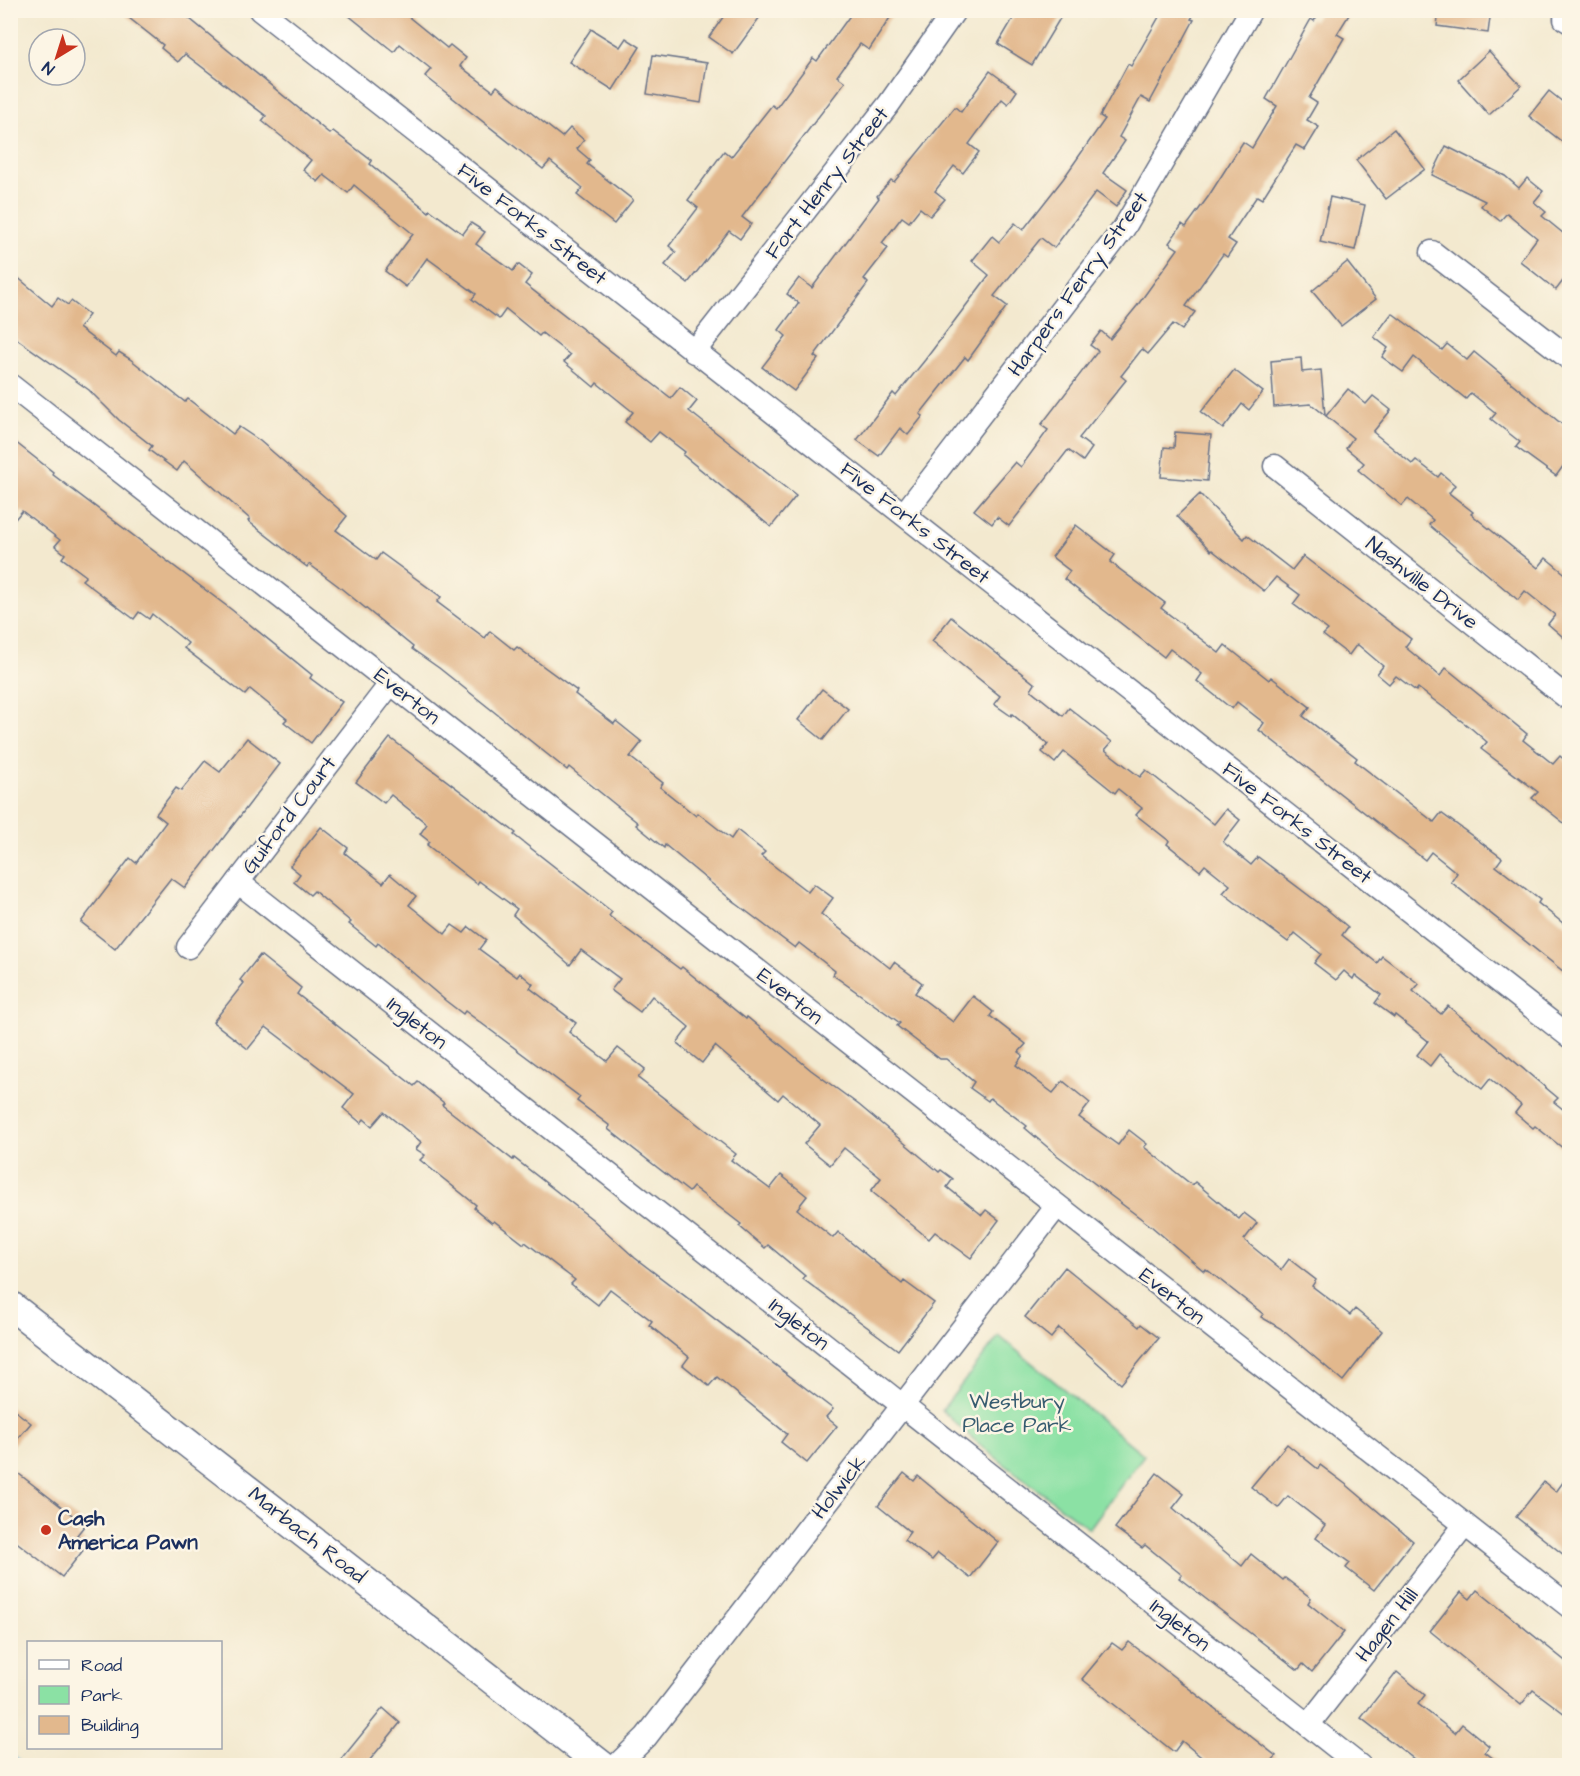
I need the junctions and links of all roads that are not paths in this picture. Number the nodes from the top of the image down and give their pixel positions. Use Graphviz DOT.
graph roads {
  1 [pos="260,10"];
  2 [pos="955,10"];
  3 [pos="1251,10"];
  4 [pos="1432,252"];
  5 [pos="694,352"];
  6 [pos="1569,359"];
  7 [pos="10,385"];
  8 [pos="1275,466"];
  9 [pos="904,514"];
  10 [pos="390,683"];
  11 [pos="1569,700"];
  12 [pos="238,882"];
  13 [pos="188,947"];
  14 [pos="1569,1037"];
  15 [pos="1057,1206"];
  16 [pos="10,1305"];
  17 [pos="902,1405"];
  18 [pos="1465,1525"];
  19 [pos="1569,1607"];
  20 [pos="1308,1725"];
  21 [pos="603,1766"];
  22 [pos="616,1766"];
  23 [pos="1360,1766"];
  1 -- 5 [label="street, Five Forks Street"];
  2 -- 5 [label="street, Fort Henry Street"];
  3 -- 9 [label="street, Harpers Ferry Street"];
  4 -- 6 [label="street"];
  5 -- 9 [label="street, Five Forks Street"];
  7 -- 10 [label="street, Everton"];
  8 -- 11 [label="street, Nashville Drive"];
  9 -- 14 [label="street, Five Forks Street"];
  10 -- 12 [label="street, Guiford Court"];
  10 -- 15 [label="street, Everton"];
  12 -- 13 [label="street, Guiford Court"];
  12 -- 17 [label="street, Ingleton"];
  15 -- 17 [label="street, Holwick"];
  15 -- 18 [label="street, Everton"];
  16 -- 21 [label="main road, Marbach Road"];
  17 -- 20 [label="street, Ingleton"];
  17 -- 22 [label="street, Holwick"];
  18 -- 19 [label="street, Everton"];
  18 -- 20 [label="street, Hagen Hill"];
  20 -- 23 [label="street, Ingleton"];
}
